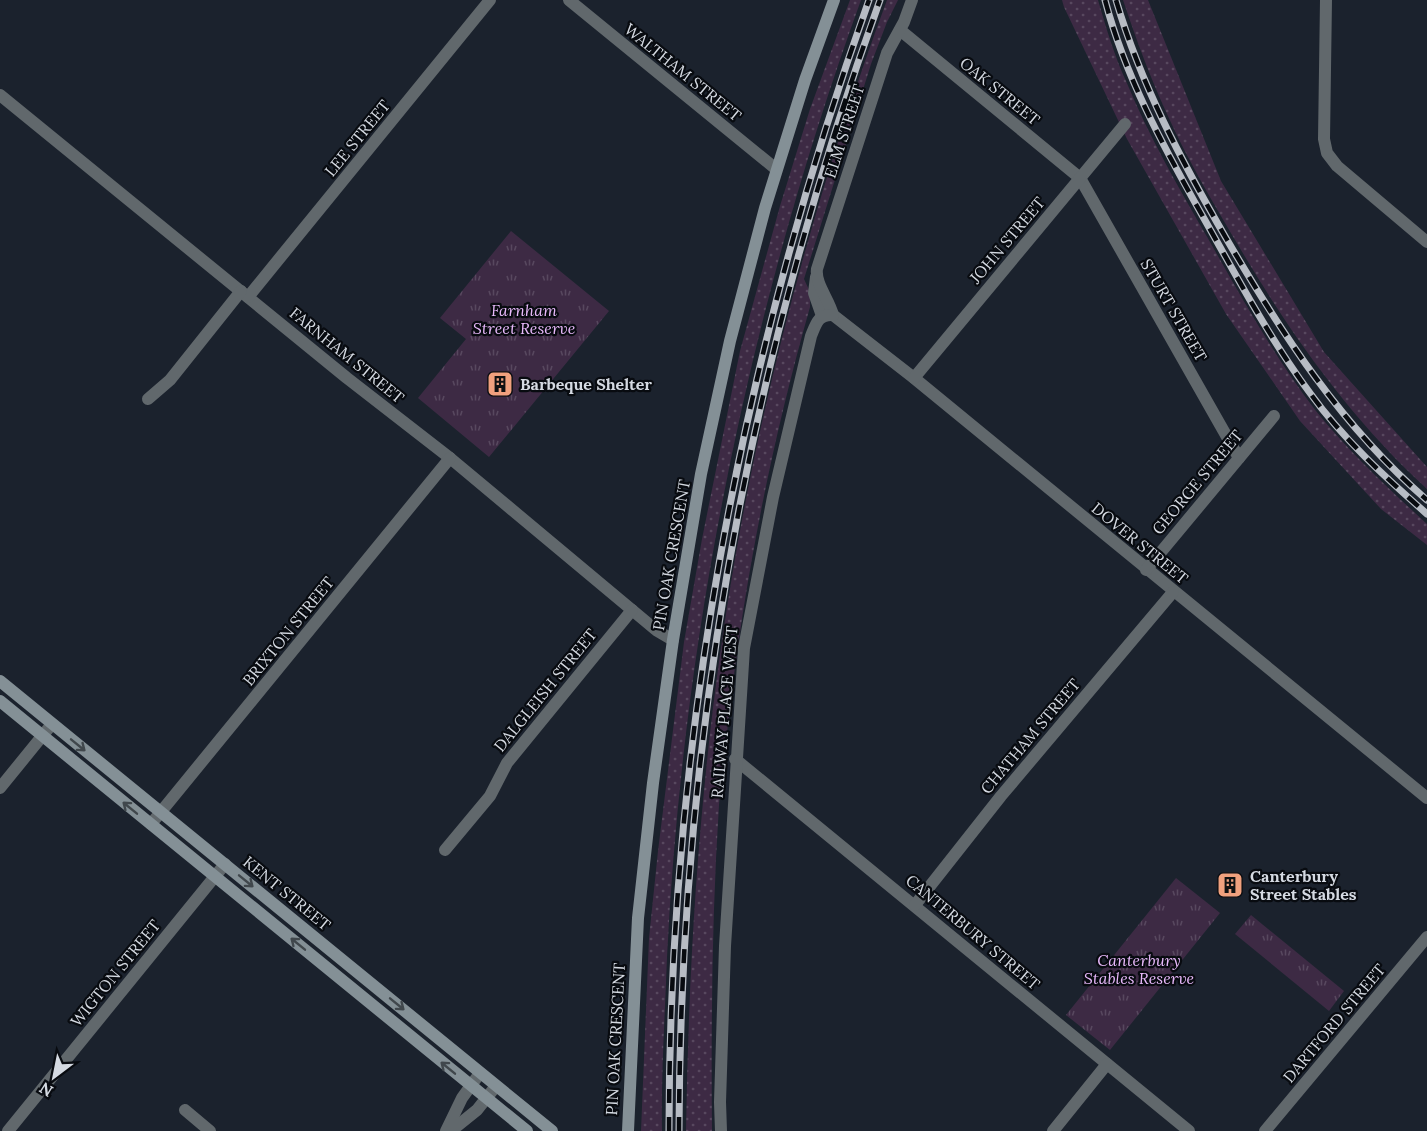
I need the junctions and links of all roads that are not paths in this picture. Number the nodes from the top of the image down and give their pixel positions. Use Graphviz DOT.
graph roads {
  1 [pos="490,0"];
  2 [pos="568,0"];
  3 [pos="834,0"];
  4 [pos="912,0"];
  5 [pos="1326,0"];
  6 [pos="900,30"];
  7 [pos="0,95"];
  8 [pos="1125,124"];
  9 [pos="776,169"];
  10 [pos="1080,178"];
  11 [pos="1427,243"];
  12 [pos="244,294"];
  13 [pos="827,316"];
  14 [pos="914,378"];
  15 [pos="148,399"];
  16 [pos="1274,416"];
  17 [pos="450,458"];
  18 [pos="1239,458"];
  19 [pos="1146,570"];
  20 [pos="1173,592"];
  21 [pos="632,610"];
  22 [pos="673,640"];
  23 [pos="0,681"];
  24 [pos="0,701"];
  25 [pos="52,723"];
  26 [pos="42,736"];
  27 [pos="735,759"];
  28 [pos="0,788"];
  29 [pos="1427,798"];
  30 [pos="160,813"];
  31 [pos="151,824"];
  32 [pos="445,850"];
  33 [pos="225,864"];
  34 [pos="215,876"];
  35 [pos="915,905"];
  36 [pos="1427,937"];
  37 [pos="1107,1064"];
  38 [pos="480,1073"];
  39 [pos="471,1086"];
  40 [pos="496,1086"];
  41 [pos="486,1098"];
  42 [pos="185,1110"];
  43 [pos="8,1131"];
  44 [pos="210,1131"];
  45 [pos="446,1131"];
  46 [pos="451,1131"];
  47 [pos="527,1131"];
  48 [pos="552,1131"];
  49 [pos="628,1131"];
  50 [pos="721,1131"];
  51 [pos="1053,1131"];
  52 [pos="1189,1131"];
  53 [pos="1265,1131"];
  1 -- 12 [label="street, LEE STREET"];
  2 -- 9 [label="street, WALTHAM STREET"];
  3 -- 9 [label="street, PIN OAK CRESCENT"];
  4 -- 6 [label="street, ELM STREET"];
  5 -- 11 [label="street"];
  6 -- 10 [label="street, OAK STREET"];
  6 -- 13 [label="street, ELM STREET"];
  7 -- 12 [label="street, FARNHAM STREET"];
  8 -- 10 [label="street, JOHN STREET"];
  9 -- 22 [label="street, PIN OAK CRESCENT"];
  10 -- 14 [label="street, JOHN STREET"];
  10 -- 18 [label="street, STURT STREET"];
  12 -- 15 [label="street, LEE STREET"];
  12 -- 17 [label="street, FARNHAM STREET"];
  13 -- 14 [label="street, DOVER STREET"];
  13 -- 27 [label="street, RAILWAY PLACE WEST"];
  14 -- 19 [label="street, DOVER STREET"];
  16 -- 18 [label="street, GEORGE STREET"];
  17 -- 21 [label="street, FARNHAM STREET"];
  17 -- 30 [label="street, BRIXTON STREET"];
  18 -- 19 [label="street, GEORGE STREET"];
  19 -- 20 [label="street, DOVER STREET"];
  20 -- 29 [label="street, DOVER STREET"];
  20 -- 35 [label="street, CHATHAM STREET"];
  21 -- 22 [label="street, FARNHAM STREET"];
  21 -- 32 [label="street, DALGLEISH STREET"];
  22 -- 49 [label="street, PIN OAK CRESCENT"];
  23 -- 25 [label="street, KENT STREET"];
  24 -- 26 [label="street, KENT STREET"];
  25 -- 26 [label="street"];
  25 -- 30 [label="street, KENT STREET, one-way"];
  26 -- 28 [label="street"];
  31 -- 26 [label="street, KENT STREET, one-way"];
  27 -- 35 [label="street, CANTERBURY STREET"];
  27 -- 50 [label="street, RAILWAY PLACE WEST"];
  30 -- 31 [label="street, BRIXTON STREET"];
  30 -- 33 [label="street, KENT STREET"];
  31 -- 34 [label="street, KENT STREET"];
  33 -- 34 [label="street, WIGTON STREET"];
  33 -- 38 [label="street, KENT STREET, one-way"];
  39 -- 34 [label="street, KENT STREET, one-way"];
  34 -- 43 [label="street, WIGTON STREET"];
  35 -- 37 [label="street, CANTERBURY STREET"];
  36 -- 53 [label="street, DARTFORD STREET"];
  37 -- 51 [label="street"];
  37 -- 52 [label="street, CANTERBURY STREET"];
  38 -- 39 [label="street"];
  38 -- 40 [label="street, KENT STREET"];
  39 -- 41 [label="street, KENT STREET"];
  39 -- 45 [label="street"];
  40 -- 41 [label="street"];
  40 -- 48 [label="street, KENT STREET"];
  41 -- 46 [label="street"];
  41 -- 47 [label="street, KENT STREET"];
  42 -- 44 [label="street"];
}
